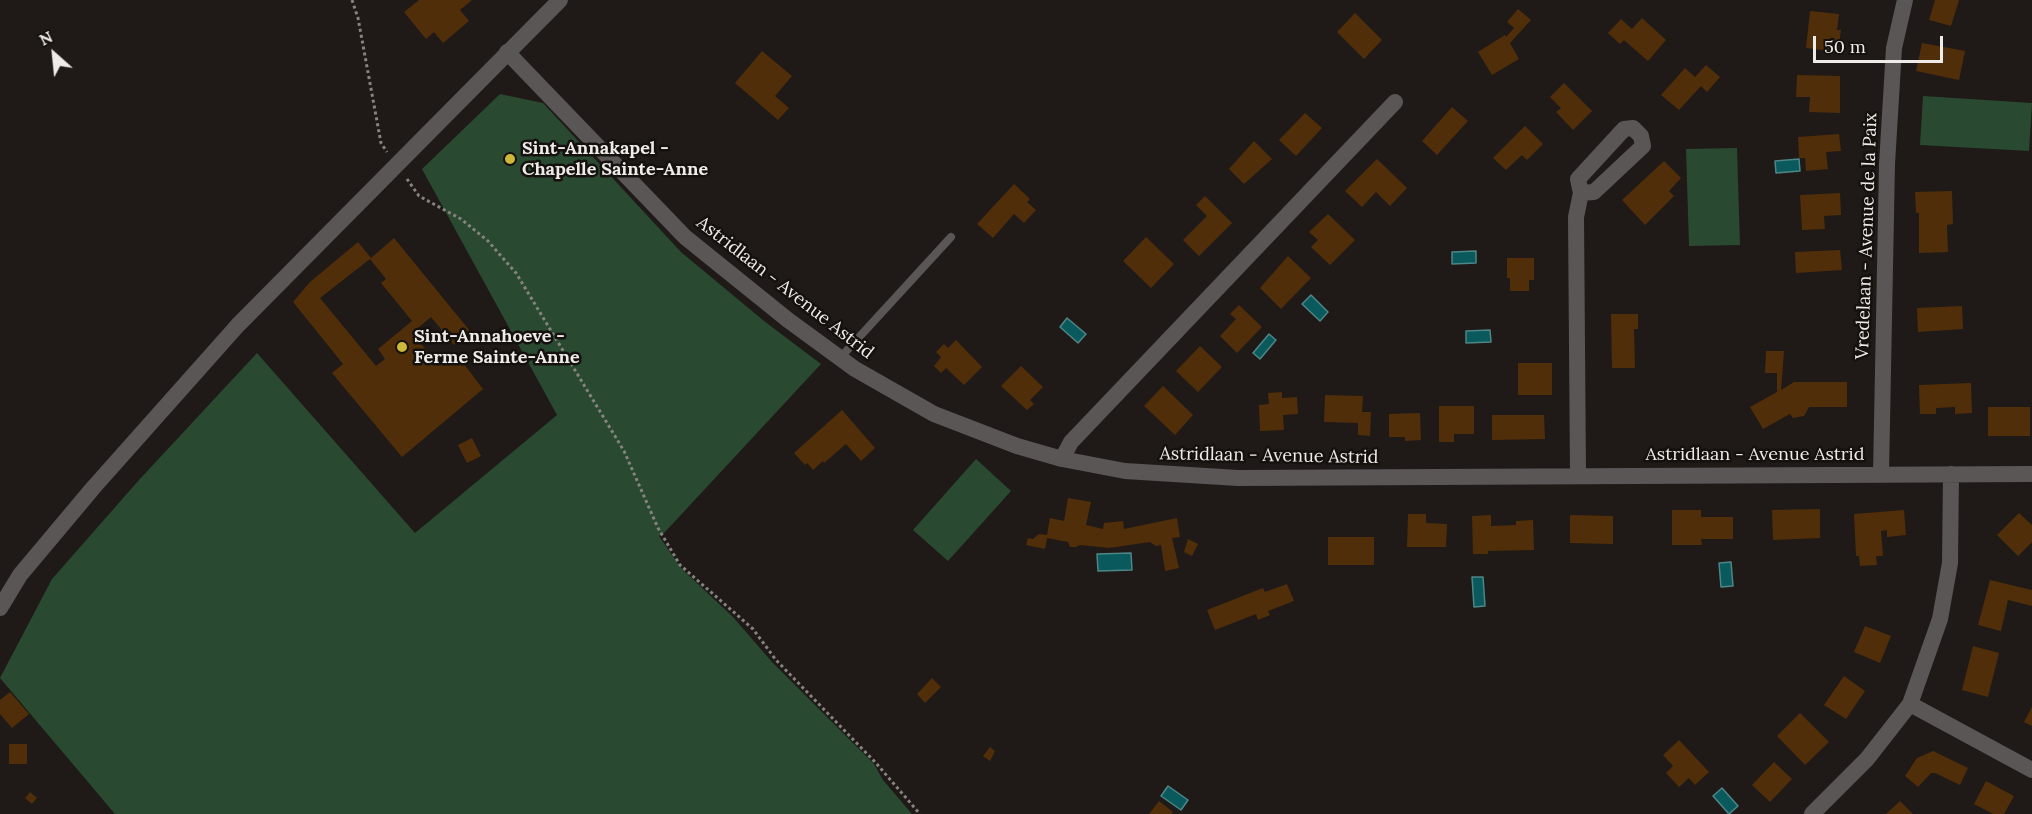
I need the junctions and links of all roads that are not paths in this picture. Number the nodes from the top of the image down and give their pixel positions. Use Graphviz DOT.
graph roads {
  1 [pos="560,0"];
  2 [pos="1905,0"];
  3 [pos="507,52"];
  4 [pos="1395,102"];
  5 [pos="1581,193"];
  6 [pos="951,237"];
  7 [pos="840,358"];
  8 [pos="1062,459"];
  9 [pos="1881,474"];
  10 [pos="1951,474"];
  11 [pos="2032,474"];
  12 [pos="1578,475"];
  13 [pos="0,609"];
  14 [pos="1910,704"];
  15 [pos="2032,770"];
  16 [pos="1812,814"];
  1 -- 3 [label="street"];
  2 -- 9 [label="street, Vredelaan - Avenue de la Paix"];
  3 -- 7 [label="street, Astridlaan - Avenue Astrid"];
  3 -- 13 [label="street"];
  4 -- 8 [label="street"];
  5 -- 12 [label="street"];
  6 -- 7 [label="lane"];
  7 -- 8 [label="street, Astridlaan - Avenue Astrid"];
  8 -- 12 [label="street, Astridlaan - Avenue Astrid"];
  9 -- 10 [label="street, Astridlaan - Avenue Astrid"];
  9 -- 12 [label="street, Astridlaan - Avenue Astrid"];
  10 -- 11 [label="street, Astridlaan - Avenue Astrid"];
  10 -- 14 [label="street"];
  14 -- 15 [label="street"];
  14 -- 16 [label="street"];
}
